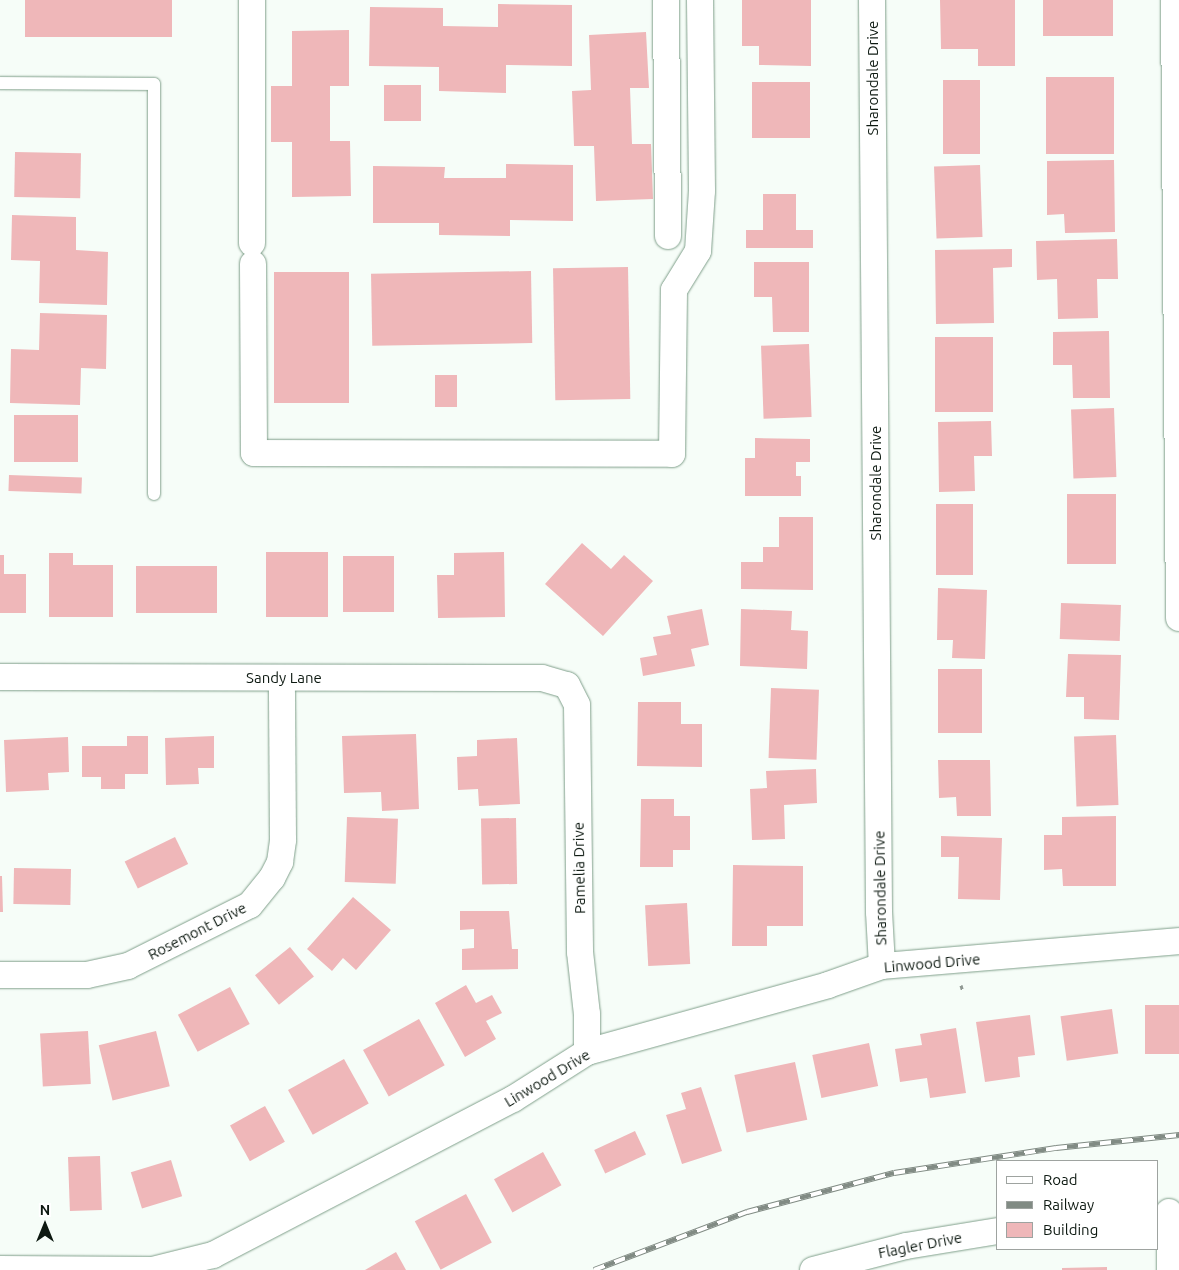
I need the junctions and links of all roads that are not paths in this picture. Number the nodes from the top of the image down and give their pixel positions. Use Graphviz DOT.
graph roads {
  1 [pos="252,0"];
  2 [pos="666,0"];
  3 [pos="700,0"];
  4 [pos="872,0"];
  5 [pos="1174,0"];
  6 [pos="0,83"];
  7 [pos="668,236"];
  8 [pos="154,494"];
  9 [pos="1179,618"];
  10 [pos="0,677"];
  11 [pos="282,678"];
  12 [pos="567,685"];
  13 [pos="1179,941"];
  14 [pos="882,966"];
  15 [pos="0,975"];
  16 [pos="587,1052"];
  17 [pos="1169,1212"];
  18 [pos="996,1231"];
  19 [pos="0,1269"];
  20 [pos="813,1270"];
  21 [pos="1170,1270"];
  1 -- 3 [label="street"];
  2 -- 7 [label="street"];
  4 -- 14 [label="street, Sharondale Drive"];
  5 -- 9 [label="street"];
  6 -- 8 [label="lane"];
  10 -- 11 [label="street, Sandy Lane"];
  11 -- 12 [label="street, Sandy Lane"];
  11 -- 15 [label="street, Rosemont Drive"];
  12 -- 16 [label="street, Pamelia Drive"];
  13 -- 14 [label="street, Linwood Drive"];
  14 -- 16 [label="street, Linwood Drive"];
  16 -- 19 [label="street, Linwood Drive"];
  17 -- 21 [label="street"];
  18 -- 20 [label="street, Flagler Drive"];
}
